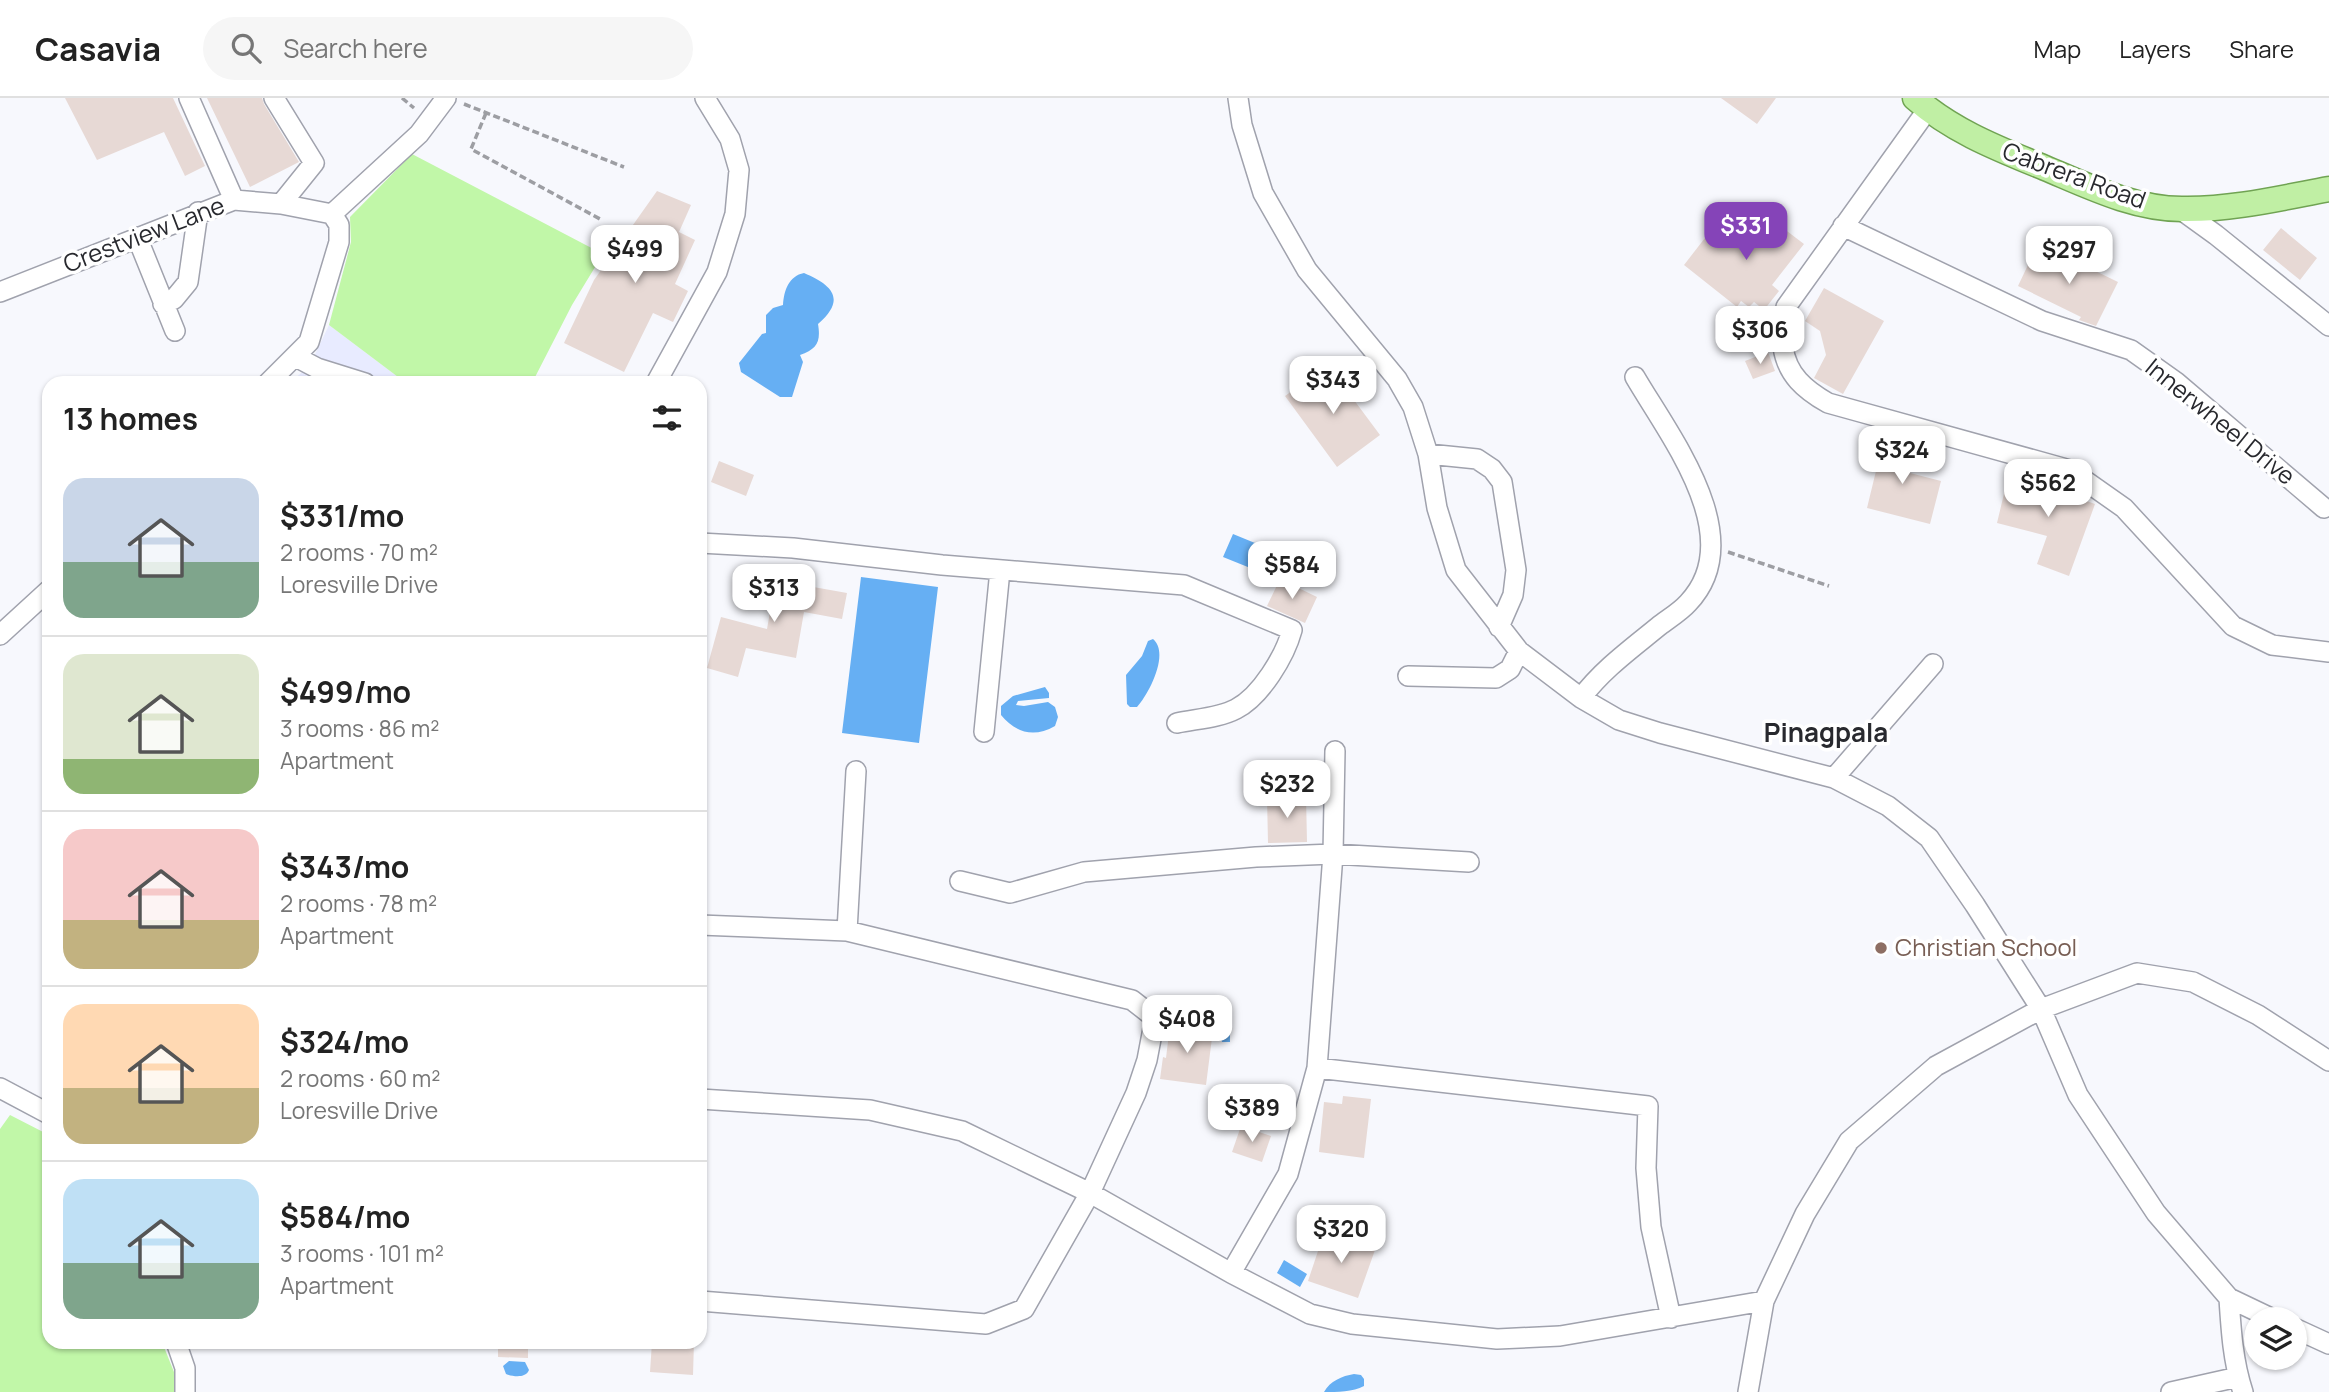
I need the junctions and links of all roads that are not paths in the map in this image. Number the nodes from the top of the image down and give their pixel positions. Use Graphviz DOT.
graph roads {
  1 [pos="189,98"];
  2 [pos="274,98"];
  3 [pos="705,98"];
  4 [pos="1238,98"];
  5 [pos="454,100"];
  6 [pos="1921,104"];
  7 [pos="2329,189"];
  8 [pos="234,200"];
  9 [pos="281,204"];
  10 [pos="2180,209"];
  11 [pos="198,212"];
  12 [pos="332,214"];
  13 [pos="1843,226"];
  14 [pos="137,237"];
  15 [pos="0,292"];
  16 [pos="163,304"];
  17 [pos="2329,326"];
  18 [pos="175,331"];
  19 [pos="296,357"];
  20 [pos="276,376"];
  21 [pos="343,376"];
  22 [pos="660,376"];
  23 [pos="1635,377"];
  24 [pos="1428,454"];
  25 [pos="2324,508"];
  26 [pos="707,544"];
  27 [pos="1000,570"];
  28 [pos="42,596"];
  29 [pos="1499,626"];
  30 [pos="0,635"];
  31 [pos="1519,651"];
  32 [pos="2329,652"];
  33 [pos="1933,664"];
  34 [pos="1408,676"];
  35 [pos="1581,698"];
  36 [pos="1177,723"];
  37 [pos="984,732"];
  38 [pos="1335,751"];
  39 [pos="856,771"];
  40 [pos="1834,778"];
  41 [pos="1333,854"];
  42 [pos="1469,862"];
  43 [pos="960,881"];
  44 [pos="707,925"];
  45 [pos="846,931"];
  46 [pos="2041,1009"];
  47 [pos="2329,1061"];
  48 [pos="1317,1068"];
  49 [pos="0,1088"];
  50 [pos="707,1099"];
  51 [pos="42,1110"];
  52 [pos="1090,1193"];
  53 [pos="1231,1273"];
  54 [pos="2229,1298"];
  55 [pos="1764,1301"];
  56 [pos="707,1302"];
  57 [pos="2248,1307"];
  58 [pos="1671,1318"];
  59 [pos="2307,1334"];
  60 [pos="2329,1344"];
  61 [pos="178,1349"];
  62 [pos="2240,1384"];
  63 [pos="185,1392"];
  64 [pos="1748,1392"];
  65 [pos="2171,1392"];
  1 -- 8 [label="street"];
  2 -- 9 [label="street"];
  3 -- 22 [label="street"];
  4 -- 24 [label="street"];
  5 -- 12 [label="street"];
  6 -- 10 [label="main road, Cabrera Road"];
  6 -- 13 [label="street"];
  7 -- 10 [label="main road, Cabrera Road"];
  8 -- 9 [label="street, Crestview Lane"];
  8 -- 11 [label="street, Crestview Lane"];
  9 -- 12 [label="street, Crestview Lane"];
  10 -- 17 [label="street"];
  11 -- 14 [label="street, Crestview Lane"];
  11 -- 16 [label="street"];
  12 -- 19 [label="street"];
  13 -- 25 [label="street, Innerwheel Drive"];
  13 -- 32 [label="street"];
  14 -- 15 [label="street, Crestview Lane"];
  14 -- 16 [label="street"];
  16 -- 18 [label="street"];
  19 -- 20 [label="street"];
  19 -- 21 [label="street"];
  23 -- 35 [label="street"];
  24 -- 29 [label="street"];
  24 -- 29 [label="street"];
  26 -- 27 [label="street"];
  27 -- 36 [label="street"];
  27 -- 37 [label="street"];
  28 -- 30 [label="street"];
  29 -- 31 [label="street"];
  31 -- 34 [label="street"];
  31 -- 35 [label="street"];
  33 -- 40 [label="street"];
  35 -- 40 [label="street"];
  38 -- 41 [label="street"];
  39 -- 45 [label="street"];
  40 -- 46 [label="street"];
  41 -- 42 [label="street"];
  41 -- 43 [label="street"];
  41 -- 48 [label="street"];
  44 -- 45 [label="street"];
  45 -- 52 [label="street"];
  46 -- 47 [label="street"];
  46 -- 54 [label="street"];
  46 -- 55 [label="street"];
  48 -- 53 [label="street"];
  48 -- 58 [label="street"];
  49 -- 51 [label="street"];
  50 -- 52 [label="street"];
  52 -- 53 [label="street"];
  52 -- 56 [label="street"];
  53 -- 58 [label="street"];
  54 -- 57 [label="street"];
  54 -- 62 [label="street"];
  55 -- 58 [label="street"];
  55 -- 64 [label="street"];
  59 -- 60 [label="street"];
  61 -- 63 [label="street"];
  62 -- 65 [label="street"];
}
